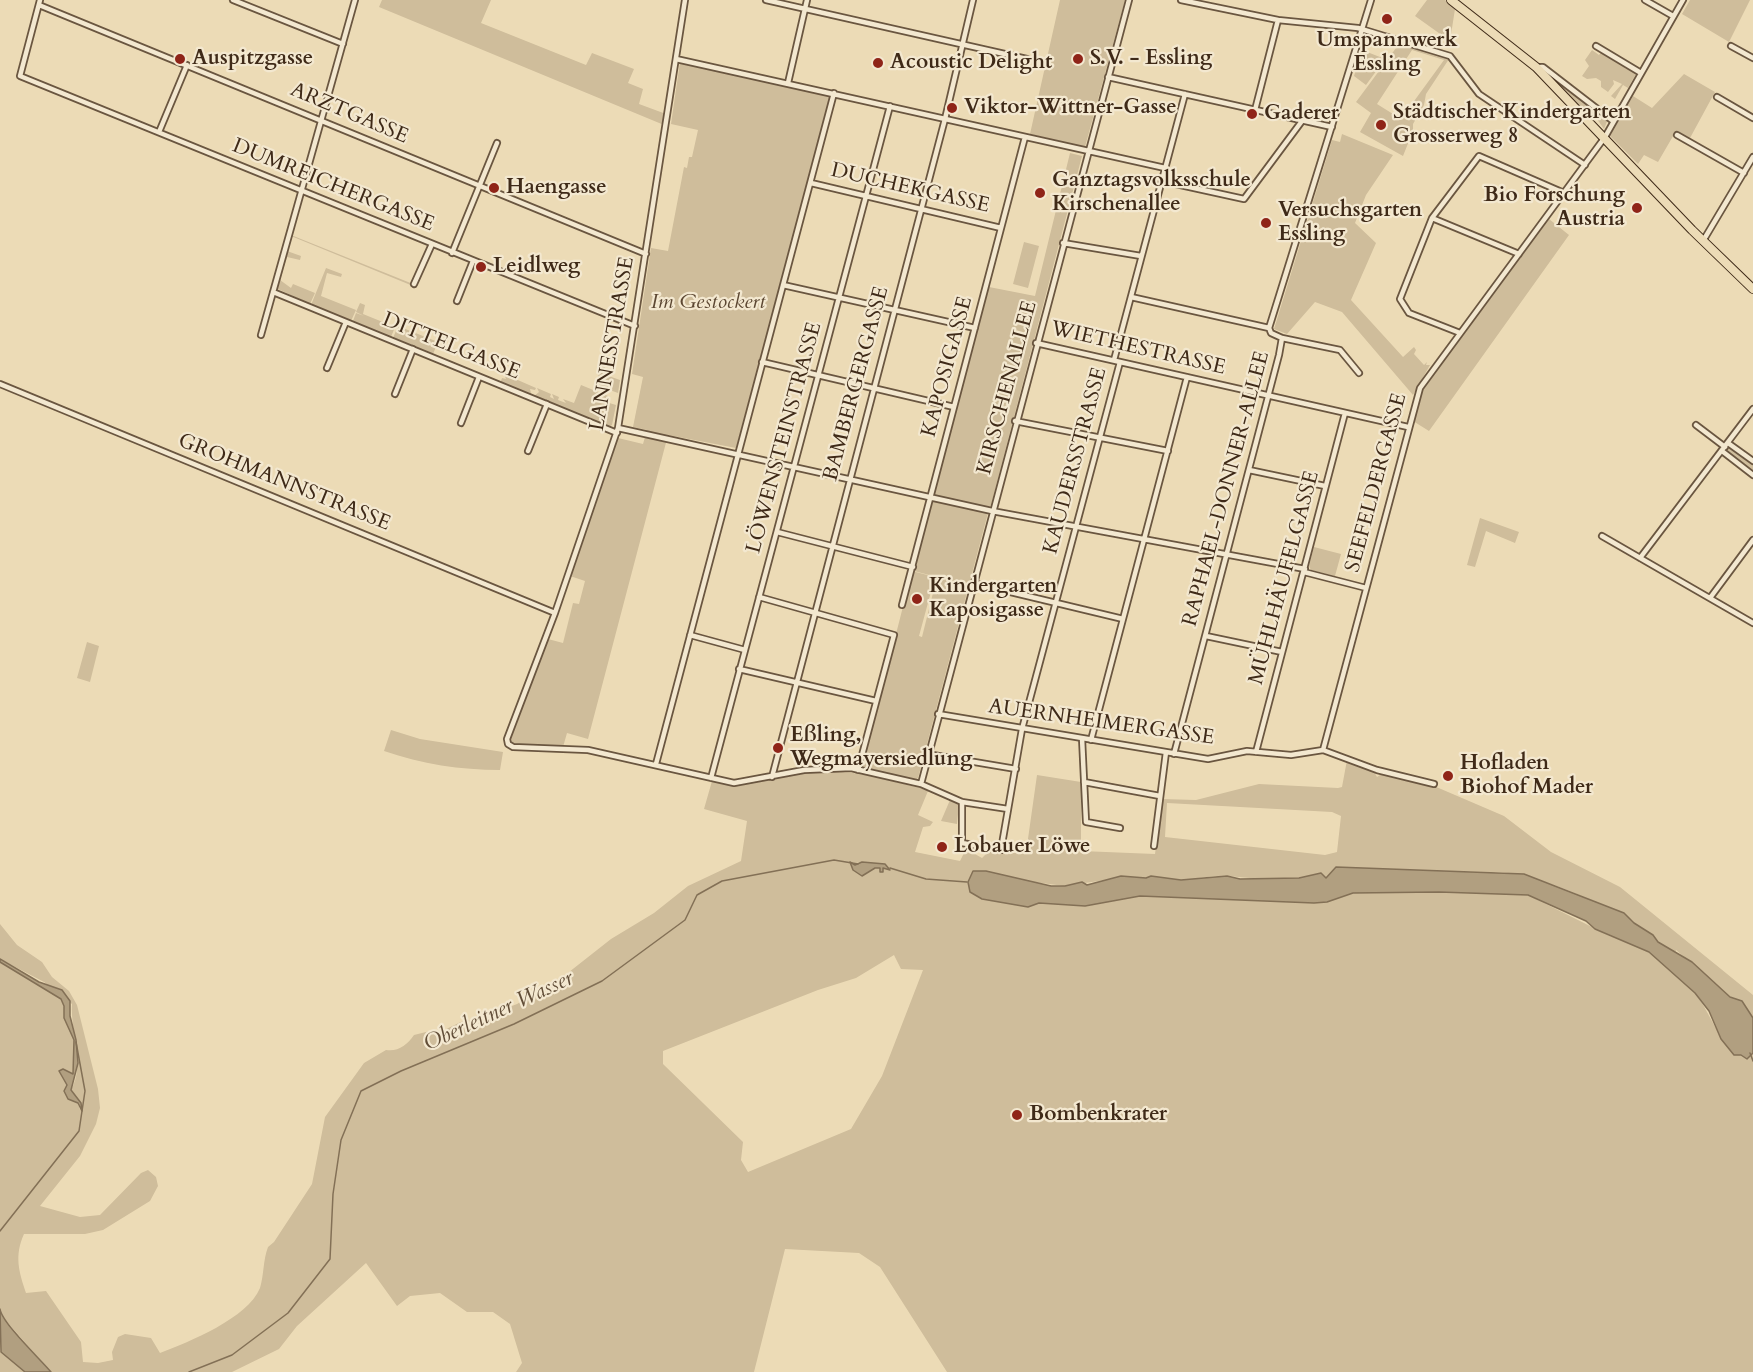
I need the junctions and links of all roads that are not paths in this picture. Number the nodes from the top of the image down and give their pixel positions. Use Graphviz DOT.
graph roads {
  1 [pos="233,0"];
  2 [pos="355,0"];
  3 [pos="685,0"];
  4 [pos="766,0"];
  5 [pos="807,0"];
  6 [pos="973,0"];
  7 [pos="1129,0"];
  8 [pos="1181,0"];
  9 [pos="1371,0"];
  10 [pos="1645,0"];
  11 [pos="1683,0"];
  12 [pos="1453,1"];
  13 [pos="40,2"];
  14 [pos="805,9"];
  15 [pos="1673,16"];
  16 [pos="1278,20"];
  17 [pos="1362,29"];
  18 [pos="343,44"];
  19 [pos="963,45"];
  20 [pos="1596,46"];
  21 [pos="1731,46"];
  22 [pos="1753,58"];
  23 [pos="676,59"];
  24 [pos="1027,59"];
  25 [pos="187,65"];
  26 [pos="1536,67"];
  27 [pos="1641,72"];
  28 [pos="1108,77"];
  29 [pos="788,83"];
  30 [pos="834,93"];
  31 [pos="1185,94"];
  32 [pos="1717,97"];
  33 [pos="890,106"];
  34 [pos="1255,110"];
  35 [pos="1753,118"];
  36 [pos="945,119"];
  37 [pos="321,120"];
  38 [pos="1302,121"];
  39 [pos="1613,121"];
  40 [pos="1332,127"];
  41 [pos="159,132"];
  42 [pos="1677,135"];
  43 [pos="1026,137"];
  44 [pos="1605,137"];
  45 [pos="497,143"];
  46 [pos="1089,152"];
  47 [pos="1753,157"];
  48 [pos="1585,165"];
  49 [pos="1751,166"];
  50 [pos="1165,168"];
  51 [pos="1744,173"];
  52 [pos="1162,181"];
  53 [pos="811,183"];
  54 [pos="480,186"];
  55 [pos="302,191"];
  56 [pos="1564,193"];
  57 [pos="866,196"];
  58 [pos="922,209"];
  59 [pos="1432,218"];
  60 [pos="1001,228"];
  61 [pos="1703,241"];
  62 [pos="1063,243"];
  63 [pos="432,244"];
  64 [pos="452,253"];
  65 [pos="646,254"];
  66 [pos="1519,254"];
  67 [pos="1141,256"];
  68 [pos="473,261"];
  69 [pos="414,284"];
  70 [pos="783,285"];
  71 [pos="1753,289"];
  72 [pos="273,292"];
  73 [pos="1131,297"];
  74 [pos="839,298"];
  75 [pos="457,302"];
  76 [pos="894,310"];
  77 [pos="346,322"];
  78 [pos="635,326"];
  79 [pos="975,328"];
  80 [pos="1269,328"];
  81 [pos="1460,333"];
  82 [pos="261,335"];
  83 [pos="1282,338"];
  84 [pos="1036,343"];
  85 [pos="412,349"];
  86 [pos="1117,361"];
  87 [pos="762,362"];
  88 [pos="327,369"];
  89 [pos="1359,373"];
  90 [pos="819,375"];
  91 [pos="479,376"];
  92 [pos="1187,377"];
  93 [pos="0,384"];
  94 [pos="873,389"];
  95 [pos="395,394"];
  96 [pos="1270,395"];
  97 [pos="547,404"];
  98 [pos="954,407"];
  99 [pos="1753,409"];
  100 [pos="1345,412"];
  101 [pos="1015,422"];
  102 [pos="461,423"];
  103 [pos="1696,425"];
  104 [pos="1408,427"];
  105 [pos="618,430"];
  106 [pos="1099,438"];
  107 [pos="1725,447"];
  108 [pos="528,451"];
  109 [pos="1168,451"];
  110 [pos="738,454"];
  111 [pos="1753,461"];
  112 [pos="794,466"];
  113 [pos="1249,470"];
  114 [pos="1753,475"];
  115 [pos="849,478"];
  116 [pos="1325,486"];
  117 [pos="931,497"];
  118 [pos="992,511"];
  119 [pos="1076,526"];
  120 [pos="777,532"];
  121 [pos="1602,536"];
  122 [pos="1145,539"];
  123 [pos="1753,540"];
  124 [pos="831,546"];
  125 [pos="1227,555"];
  126 [pos="1640,558"];
  127 [pos="913,567"];
  128 [pos="1304,570"];
  129 [pos="972,583"];
  130 [pos="1366,588"];
  131 [pos="759,597"];
  132 [pos="1710,598"];
  133 [pos="1055,604"];
  134 [pos="902,605"];
  135 [pos="814,612"];
  136 [pos="555,613"];
  137 [pos="1123,619"];
  138 [pos="1753,623"];
  139 [pos="690,635"];
  140 [pos="1206,636"];
  141 [pos="744,650"];
  142 [pos="1282,652"];
  143 [pos="739,669"];
  144 [pos="795,682"];
  145 [pos="876,701"];
  146 [pos="938,714"];
  147 [pos="1022,729"];
  148 [pos="1082,738"];
  149 [pos="1091,740"];
  150 [pos="1323,750"];
  151 [pos="1166,752"];
  152 [pos="1256,752"];
  153 [pos="927,754"];
  154 [pos="1174,754"];
  155 [pos="656,764"];
  156 [pos="1016,769"];
  157 [pos="858,770"];
  158 [pos="772,777"];
  159 [pos="711,778"];
  160 [pos="1084,782"];
  161 [pos="921,784"];
  162 [pos="1434,784"];
  163 [pos="1160,796"];
  164 [pos="962,802"];
  165 [pos="1008,809"];
  166 [pos="1120,828"];
  167 [pos="1154,846"];
  1 -- 18 [label="street"];
  2 -- 18 [label="street"];
  3 -- 23 [label="street, LANNESSTRASSE"];
  4 -- 14 [label="street"];
  5 -- 14 [label="street"];
  6 -- 19 [label="street, BAMBERGERGASSE"];
  7 -- 28 [label="street, KIRSCHENALLEE"];
  8 -- 16 [label="street"];
  9 -- 17 [label="street, RAPHAEL-DONNER-ALLEE"];
  10 -- 15 [label="street"];
  11 -- 15 [label="street, SEEFELDERGASSE"];
  12 -- 26 [label="main road"];
  13 -- 25 [label="street, ARZTGASSE"];
  13 -- 41 [label="street, DUMREICHERGASSE"];
  14 -- 19 [label="street"];
  14 -- 29 [label="street"];
  15 -- 27 [label="street, SEEFELDERGASSE"];
  16 -- 17 [label="street"];
  16 -- 34 [label="street"];
  17 -- 40 [label="street, RAPHAEL-DONNER-ALLEE"];
  17 -- 48 [label="street"];
  18 -- 37 [label="street"];
  19 -- 24 [label="street"];
  19 -- 36 [label="street, BAMBERGERGASSE"];
  20 -- 27 [label="street"];
  21 -- 22 [label="street"];
  23 -- 29 [label="street"];
  23 -- 65 [label="street, LANNESSTRASSE"];
  25 -- 37 [label="street, ARZTGASSE"];
  25 -- 41 [label="street"];
  26 -- 39 [label="street"];
  26 -- 44 [label="main road"];
  27 -- 39 [label="street, SEEFELDERGASSE"];
  28 -- 31 [label="street"];
  28 -- 46 [label="street, KIRSCHENALLEE"];
  29 -- 30 [label="street"];
  30 -- 33 [label="street"];
  30 -- 53 [label="street"];
  31 -- 34 [label="street"];
  31 -- 50 [label="street, KAUDERSSTRASSE"];
  32 -- 35 [label="street"];
  33 -- 36 [label="street"];
  33 -- 57 [label="street, LÖWENSTEINSTRASSE"];
  34 -- 38 [label="street"];
  36 -- 43 [label="street"];
  36 -- 58 [label="street, BAMBERGERGASSE"];
  37 -- 54 [label="street, ARZTGASSE"];
  37 -- 55 [label="street"];
  38 -- 40 [label="street"];
  38 -- 52 [label="street"];
  39 -- 44 [label="street, SEEFELDERGASSE"];
  40 -- 80 [label="street, RAPHAEL-DONNER-ALLEE"];
  41 -- 55 [label="street, DUMREICHERGASSE"];
  42 -- 51 [label="street"];
  43 -- 46 [label="street"];
  43 -- 60 [label="street, KAPOSIGASSE"];
  44 -- 48 [label="street, SEEFELDERGASSE"];
  44 -- 61 [label="main road"];
  45 -- 54 [label="street"];
  46 -- 50 [label="street"];
  46 -- 62 [label="street, KIRSCHENALLEE"];
  47 -- 49 [label="street"];
  48 -- 56 [label="street, SEEFELDERGASSE"];
  49 -- 51 [label="street"];
  50 -- 52 [label="street, KAUDERSSTRASSE"];
  51 -- 61 [label="street"];
  52 -- 67 [label="street, KAUDERSSTRASSE"];
  53 -- 57 [label="street, DUCHEKGASSE"];
  53 -- 70 [label="street"];
  54 -- 64 [label="street"];
  54 -- 65 [label="street, ARZTGASSE"];
  55 -- 63 [label="street, DUMREICHERGASSE"];
  55 -- 72 [label="street"];
  56 -- 59 [label="street"];
  56 -- 66 [label="street, SEEFELDERGASSE"];
  57 -- 58 [label="street, DUCHEKGASSE"];
  57 -- 74 [label="street, LÖWENSTEINSTRASSE"];
  58 -- 60 [label="street, DUCHEKGASSE"];
  58 -- 76 [label="street, BAMBERGERGASSE"];
  59 -- 66 [label="street"];
  59 -- 81 [label="street"];
  60 -- 79 [label="street, KAPOSIGASSE"];
  61 -- 71 [label="main road"];
  62 -- 67 [label="street"];
  62 -- 84 [label="street, KIRSCHENALLEE"];
  63 -- 64 [label="street, DUMREICHERGASSE"];
  63 -- 69 [label="street"];
  64 -- 68 [label="street, DUMREICHERGASSE"];
  65 -- 78 [label="street, LANNESSTRASSE"];
  66 -- 81 [label="street, SEEFELDERGASSE"];
  67 -- 73 [label="street, KAUDERSSTRASSE"];
  68 -- 75 [label="street"];
  68 -- 78 [label="street, DUMREICHERGASSE"];
  70 -- 74 [label="street"];
  70 -- 87 [label="street"];
  72 -- 77 [label="street, DITTELGASSE"];
  72 -- 82 [label="street"];
  73 -- 80 [label="street"];
  73 -- 86 [label="street, KAUDERSSTRASSE"];
  74 -- 76 [label="street"];
  74 -- 90 [label="street, LÖWENSTEINSTRASSE"];
  76 -- 79 [label="street"];
  76 -- 94 [label="street, BAMBERGERGASSE"];
  77 -- 85 [label="street, DITTELGASSE"];
  77 -- 88 [label="street"];
  78 -- 105 [label="street, LANNESSTRASSE"];
  79 -- 98 [label="street, KAPOSIGASSE"];
  80 -- 83 [label="street, RAPHAEL-DONNER-ALLEE"];
  81 -- 104 [label="street, SEEFELDERGASSE"];
  83 -- 89 [label="street"];
  83 -- 96 [label="street, RAPHAEL-DONNER-ALLEE"];
  84 -- 86 [label="street, WIETHESTRASSE"];
  84 -- 101 [label="street, KIRSCHENALLEE"];
  85 -- 91 [label="street, DITTELGASSE"];
  85 -- 95 [label="street"];
  86 -- 92 [label="street, WIETHESTRASSE"];
  86 -- 106 [label="street, KAUDERSSTRASSE"];
  87 -- 90 [label="street"];
  87 -- 110 [label="street"];
  90 -- 94 [label="street"];
  90 -- 112 [label="street, LÖWENSTEINSTRASSE"];
  91 -- 97 [label="street, DITTELGASSE"];
  91 -- 102 [label="street"];
  92 -- 96 [label="street, WIETHESTRASSE"];
  92 -- 109 [label="street"];
  93 -- 136 [label="street, GROHMANNSTRASSE"];
  94 -- 98 [label="street"];
  94 -- 115 [label="street, BAMBERGERGASSE"];
  96 -- 100 [label="street, WIETHESTRASSE"];
  96 -- 113 [label="street, RAPHAEL-DONNER-ALLEE"];
  97 -- 105 [label="street, DITTELGASSE"];
  97 -- 108 [label="street"];
  98 -- 117 [label="street, KAPOSIGASSE"];
  99 -- 107 [label="street"];
  100 -- 104 [label="street, WIETHESTRASSE"];
  100 -- 116 [label="street, MÜHLHÄUFELGASSE"];
  101 -- 106 [label="street"];
  101 -- 118 [label="street, KIRSCHENALLEE"];
  103 -- 107 [label="street"];
  104 -- 130 [label="street, SEEFELDERGASSE"];
  105 -- 110 [label="street, DITTELGASSE"];
  105 -- 136 [label="street, LANNESSTRASSE"];
  106 -- 109 [label="street"];
  106 -- 119 [label="street, KAUDERSSTRASSE"];
  107 -- 111 [label="street"];
  107 -- 114 [label="street"];
  107 -- 126 [label="street"];
  109 -- 122 [label="street"];
  110 -- 112 [label="street, DITTELGASSE"];
  110 -- 139 [label="street"];
  112 -- 115 [label="street, DITTELGASSE"];
  112 -- 120 [label="street, LÖWENSTEINSTRASSE"];
  113 -- 116 [label="street"];
  113 -- 125 [label="street, RAPHAEL-DONNER-ALLEE"];
  115 -- 117 [label="street, DITTELGASSE"];
  115 -- 124 [label="street, BAMBERGERGASSE"];
  116 -- 128 [label="street, MÜHLHÄUFELGASSE"];
  117 -- 118 [label="street, DITTELGASSE"];
  117 -- 127 [label="street, KAPOSIGASSE"];
  118 -- 119 [label="street, DITTELGASSE"];
  118 -- 129 [label="street, KIRSCHENALLEE"];
  119 -- 122 [label="street, DITTELGASSE"];
  119 -- 133 [label="street, KAUDERSSTRASSE"];
  120 -- 124 [label="street"];
  120 -- 131 [label="street, LÖWENSTEINSTRASSE"];
  121 -- 126 [label="street"];
  122 -- 125 [label="street, DITTELGASSE"];
  122 -- 137 [label="street"];
  123 -- 132 [label="street"];
  124 -- 127 [label="street"];
  124 -- 135 [label="street, BAMBERGERGASSE"];
  125 -- 128 [label="street, DITTELGASSE"];
  125 -- 140 [label="street, RAPHAEL-DONNER-ALLEE"];
  126 -- 132 [label="street"];
  127 -- 134 [label="street, KAPOSIGASSE"];
  128 -- 130 [label="street, DITTELGASSE"];
  128 -- 142 [label="street, MÜHLHÄUFELGASSE"];
  129 -- 133 [label="street"];
  129 -- 146 [label="street, KIRSCHENALLEE"];
  130 -- 150 [label="street, SEEFELDERGASSE"];
  131 -- 135 [label="street"];
  131 -- 141 [label="street, LÖWENSTEINSTRASSE"];
  132 -- 138 [label="street"];
  133 -- 137 [label="street"];
  133 -- 147 [label="street, KAUDERSSTRASSE"];
  135 -- 144 [label="street, BAMBERGERGASSE"];
  135 -- 145 [label="street"];
  136 -- 155 [label="street, LANNESSTRASSE"];
  137 -- 149 [label="street"];
  139 -- 141 [label="street"];
  139 -- 155 [label="street"];
  140 -- 142 [label="street"];
  140 -- 154 [label="street, RAPHAEL-DONNER-ALLEE"];
  141 -- 143 [label="street, LÖWENSTEINSTRASSE"];
  142 -- 152 [label="street, MÜHLHÄUFELGASSE"];
  143 -- 144 [label="street"];
  143 -- 159 [label="street, LÖWENSTEINSTRASSE"];
  144 -- 145 [label="street"];
  144 -- 158 [label="street, BAMBERGERGASSE"];
  145 -- 157 [label="street"];
  146 -- 147 [label="street, AUERNHEIMERGASSE"];
  146 -- 153 [label="street, KIRSCHENALLEE"];
  147 -- 148 [label="street, AUERNHEIMERGASSE"];
  147 -- 156 [label="street, KAUDERSSTRASSE"];
  148 -- 149 [label="street, AUERNHEIMERGASSE"];
  148 -- 160 [label="street"];
  149 -- 151 [label="street, AUERNHEIMERGASSE"];
  150 -- 152 [label="street, AUERNHEIMERGASSE"];
  150 -- 162 [label="street, AUERNHEIMERGASSE"];
  151 -- 154 [label="street, AUERNHEIMERGASSE"];
  151 -- 163 [label="street"];
  152 -- 154 [label="street, AUERNHEIMERGASSE"];
  153 -- 156 [label="street"];
  153 -- 161 [label="street, KIRSCHENALLEE"];
  155 -- 159 [label="street"];
  156 -- 165 [label="street, KAUDERSSTRASSE"];
  157 -- 158 [label="street"];
  157 -- 161 [label="street"];
  158 -- 159 [label="street"];
  160 -- 163 [label="street"];
  160 -- 166 [label="street"];
  161 -- 164 [label="street"];
  163 -- 167 [label="street"];
  164 -- 165 [label="street"];
  164 -- 165 [label="street, KAUDERSSTRASSE"];
}
